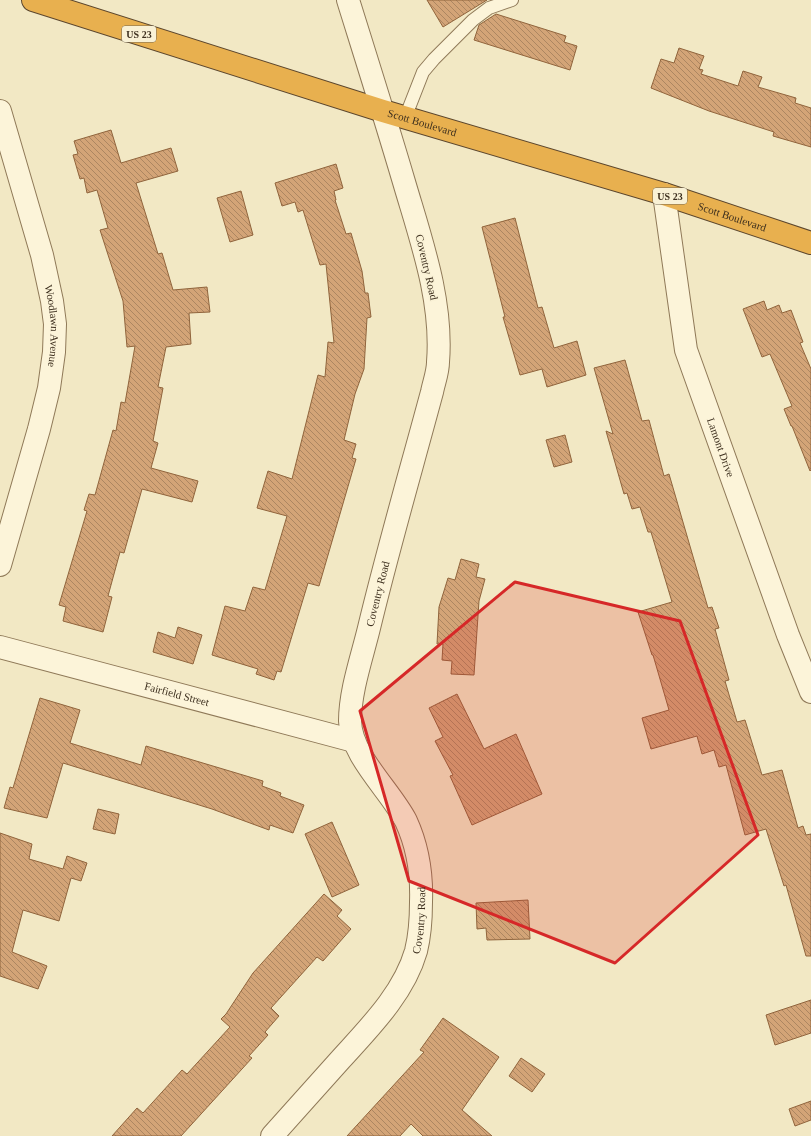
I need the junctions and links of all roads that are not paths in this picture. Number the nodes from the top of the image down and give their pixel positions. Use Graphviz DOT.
graph roads {
  1 [pos="33,0"];
  2 [pos="348,0"];
  3 [pos="512,0"];
  4 [pos="0,110"];
  5 [pos="382,112"];
  6 [pos="404,118"];
  7 [pos="664,194"];
  8 [pos="811,243"];
  9 [pos="0,565"];
  10 [pos="0,647"];
  11 [pos="811,692"];
  12 [pos="354,741"];
  13 [pos="272,1136"];
  1 -- 5 [label="highway, Scott Boulevard / US 23"];
  2 -- 5 [label="street, Coventry Road"];
  3 -- 6 [label="lane"];
  4 -- 9 [label="street, Woodlawn Avenue"];
  5 -- 6 [label="highway, Scott Boulevard / US 23"];
  5 -- 12 [label="street, Coventry Road"];
  6 -- 7 [label="highway, Scott Boulevard / US 23"];
  7 -- 8 [label="highway, Scott Boulevard / US 23"];
  7 -- 11 [label="street, Lamont Drive"];
  10 -- 12 [label="street, Fairfield Street"];
  12 -- 13 [label="street, Coventry Road"];
}
